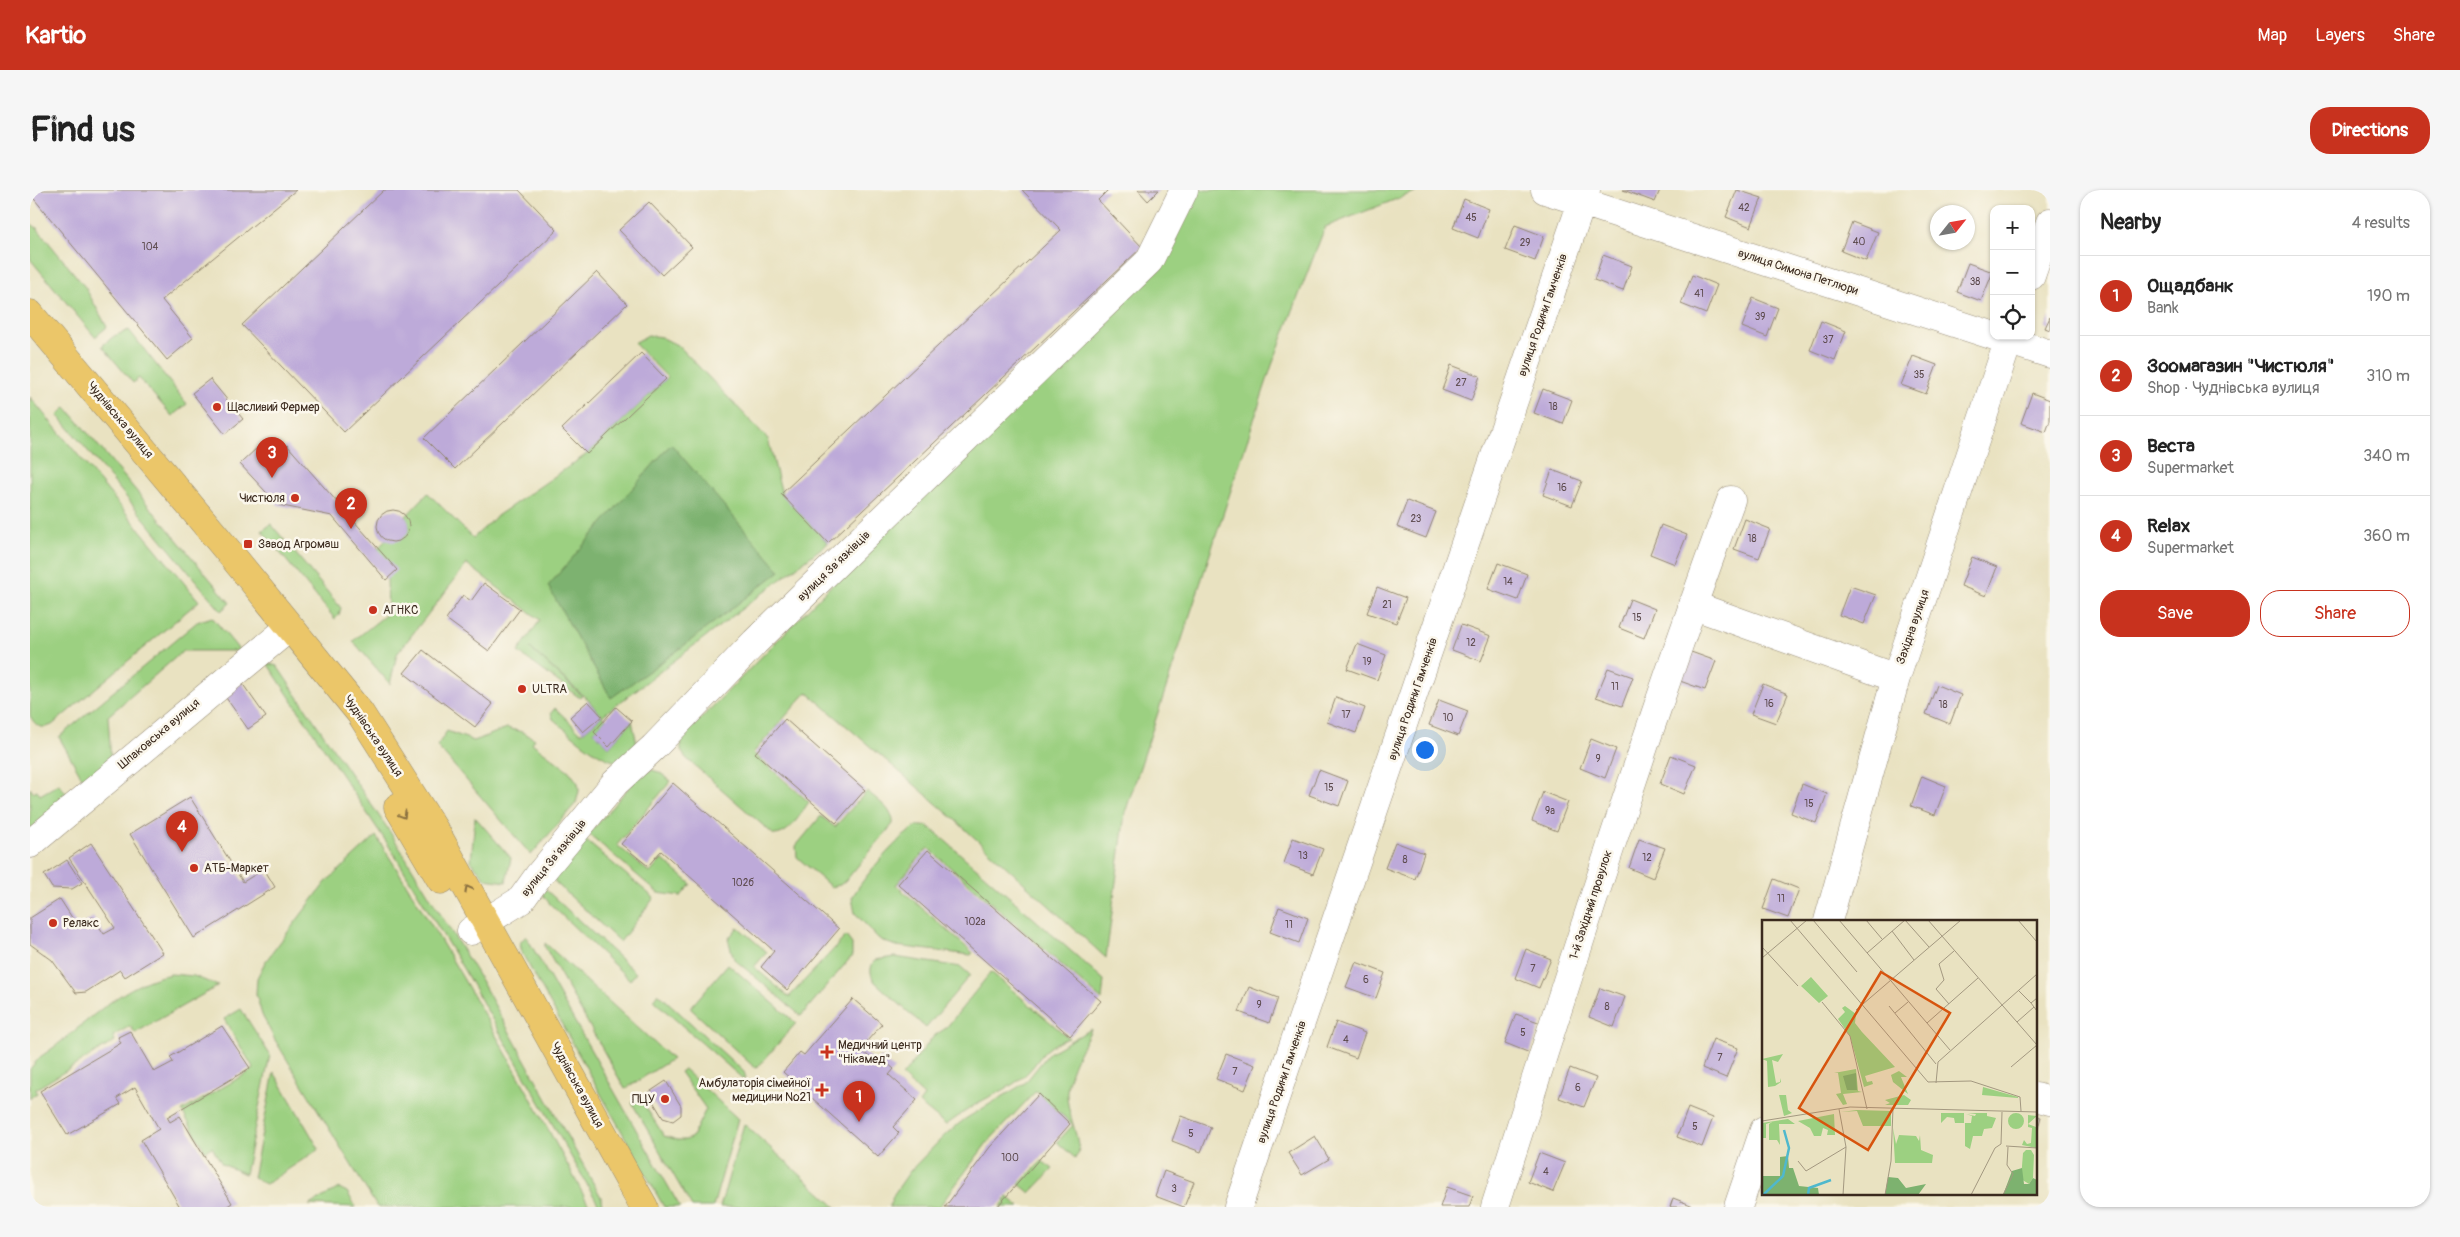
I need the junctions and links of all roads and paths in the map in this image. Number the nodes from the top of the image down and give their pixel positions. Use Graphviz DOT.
graph roads {
  1 [pos="1184,190"];
  2 [pos="1545,190"];
  3 [pos="1584,196"];
  4 [pos="2050,222"];
  5 [pos="2035,265"];
  6 [pos="30,314"];
  7 [pos="1990,332"];
  8 [pos="30,336"];
  9 [pos="2010,340"];
  10 [pos="2013,340"];
  11 [pos="2050,354"];
  12 [pos="1731,500"];
  13 [pos="1692,606"];
  14 [pos="284,632"];
  15 [pos="1896,678"];
  16 [pos="30,844"];
  17 [pos="1828,920"];
  18 [pos="478,927"];
  19 [pos="1762,1136"];
  20 [pos="639,1207"];
  21 [pos="1238,1207"];
  22 [pos="1495,1207"];
  23 [pos="1738,1207"];
  1 -- 18 [label="street, вулиця Звʼязківців"];
  2 -- 3 [label="street, вулиця Симона Петлюри"];
  3 -- 7 [label="street, вулиця Симона Петлюри"];
  3 -- 21 [label="street, вулиця Родини Гамченків"];
  4 -- 5 [label="street"];
  6 -- 14 [label="main road, Чуднівська вулиця"];
  8 -- 14 [label="main road, Чуднівська вулиця"];
  9 -- 15 [label="street, Західна вулиця"];
  10 -- 11 [label="street, вулиця Симона Петлюри"];
  12 -- 13 [label="street, 1-й Західний провулок"];
  13 -- 15 [label="street"];
  13 -- 22 [label="street, 1-й Західний провулок"];
  14 -- 16 [label="street, Шпаковська вулиця"];
  14 -- 18 [label="main road, Чуднівська вулиця"];
  15 -- 17 [label="street, Західна вулиця"];
  18 -- 20 [label="main road, Чуднівська вулиця"];
  19 -- 23 [label="street"];
}
